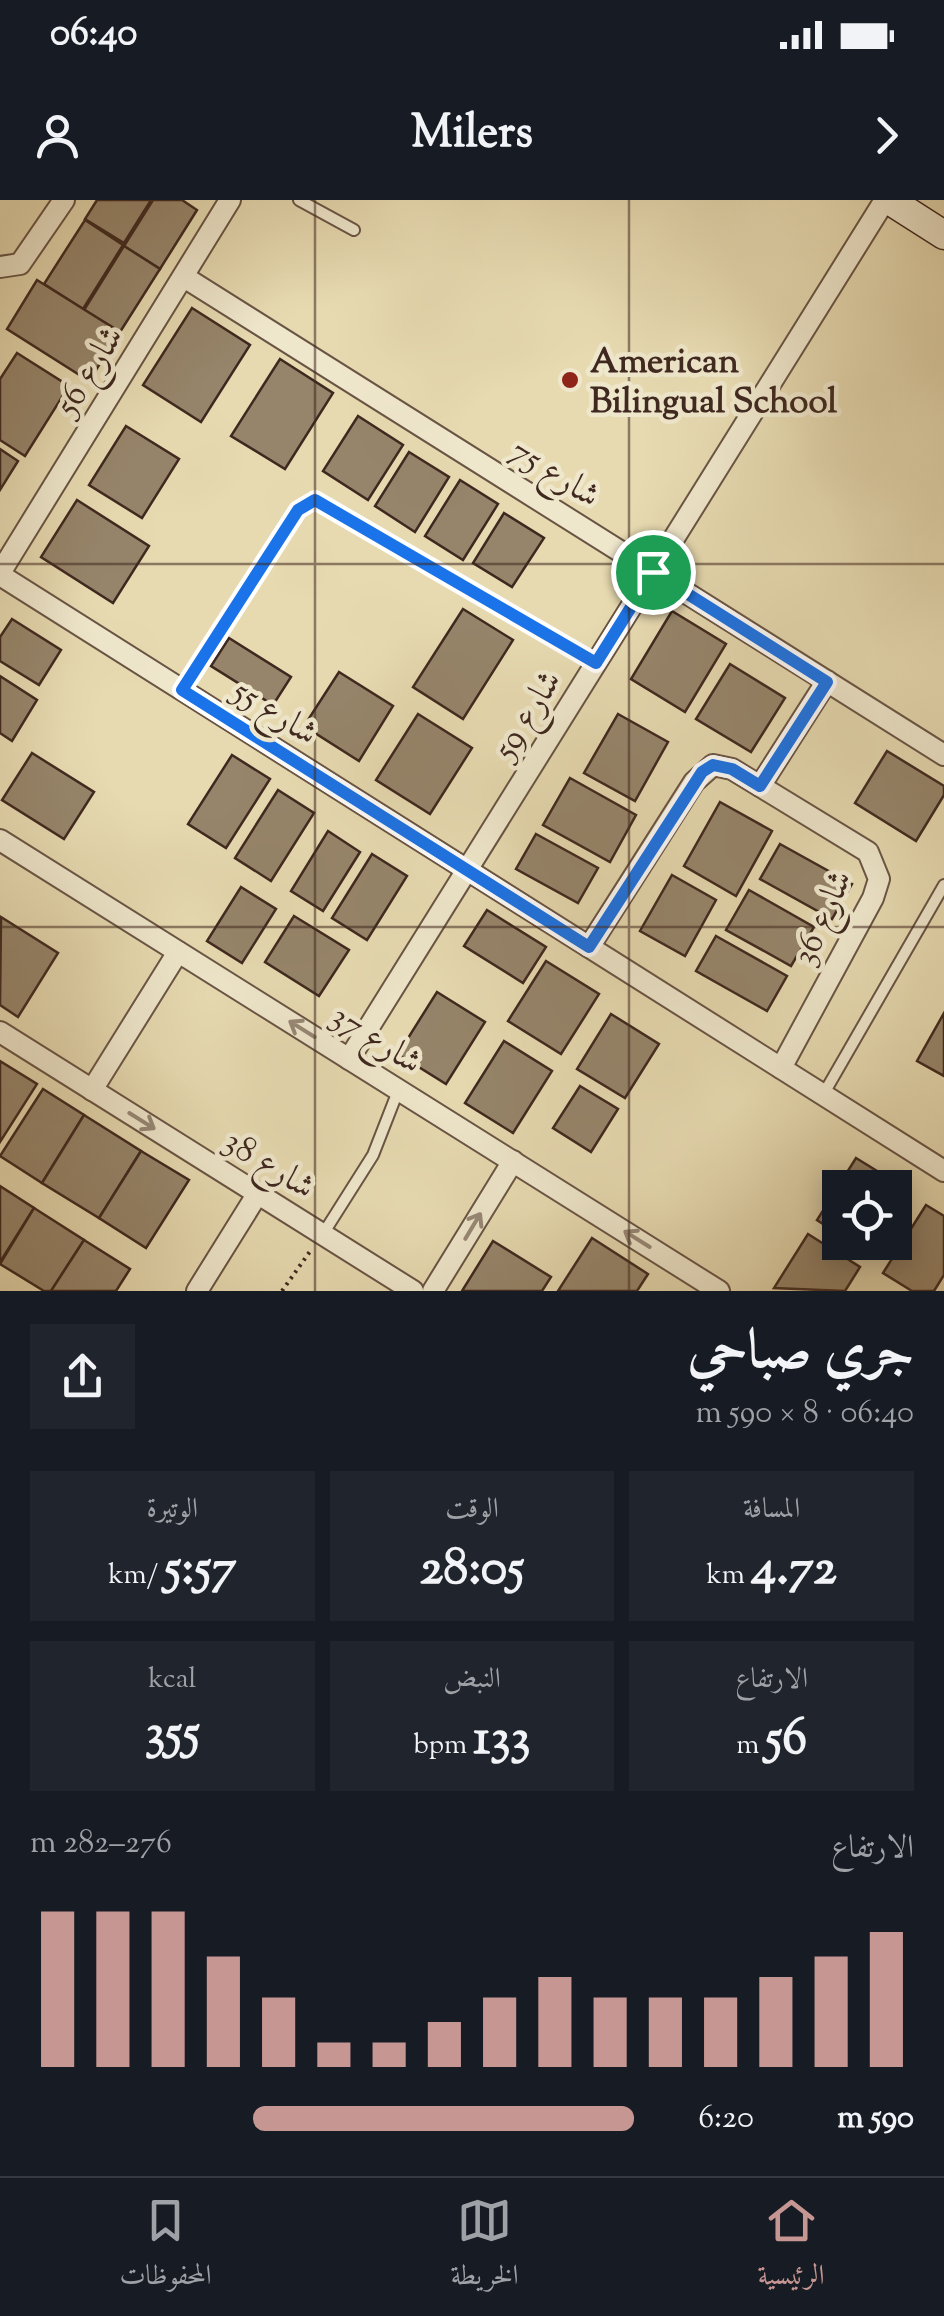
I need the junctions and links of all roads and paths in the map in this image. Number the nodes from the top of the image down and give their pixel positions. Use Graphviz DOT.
graph roads {
  1 [pos="64,200"];
  2 [pos="230,200"];
  3 [pos="299,200"];
  4 [pos="887,200"];
  5 [pos="354,230"];
  6 [pos="944,235"];
  7 [pos="0,267"];
  8 [pos="184,277"];
  9 [pos="653,572"];
  10 [pos="0,574"];
  11 [pos="596,663"];
  12 [pos="827,682"];
  13 [pos="182,690"];
  14 [pos="944,755"];
  15 [pos="760,786"];
  16 [pos="0,840"];
  17 [pos="467,870"];
  18 [pos="944,885"];
  19 [pos="589,947"];
  20 [pos="178,952"];
  21 [pos="0,1032"];
  22 [pos="349,1059"];
  23 [pos="781,1068"];
  24 [pos="92,1090"];
  25 [pos="399,1090"];
  26 [pos="823,1095"];
  27 [pos="512,1161"];
  28 [pos="944,1171"];
  29 [pos="258,1194"];
  30 [pos="323,1234"];
  31 [pos="197,1291"];
  32 [pos="282,1291"];
  33 [pos="413,1291"];
  34 [pos="433,1291"];
  35 [pos="720,1291"];
  1 -- 7 [label="street"];
  2 -- 8 [label="street, شارع 56"];
  3 -- 5 [label="lane"];
  4 -- 6 [label="street"];
  4 -- 9 [label="street, شارع 59"];
  8 -- 9 [label="street, شارع 75"];
  8 -- 10 [label="street, شارع 56"];
  9 -- 11 [label="street, شارع 59"];
  9 -- 12 [label="street, شارع 75"];
  10 -- 13 [label="street, شارع 55"];
  11 -- 13 [label="lane"];
  11 -- 17 [label="street, شارع 59"];
  12 -- 14 [label="street, شارع 75"];
  12 -- 15 [label="street"];
  13 -- 17 [label="street, شارع 55"];
  15 -- 19 [label="street, شارع 36"];
  15 -- 23 [label="street, شارع 36"];
  16 -- 20 [label="street, شارع 37"];
  17 -- 19 [label="street"];
  17 -- 22 [label="street, شارع 59"];
  18 -- 26 [label="lane"];
  19 -- 23 [label="street"];
  22 -- 20 [label="street, شارع 37, one-way"];
  20 -- 24 [label="street"];
  21 -- 24 [label="street, شارع 38"];
  22 -- 25 [label="street, شارع 37"];
  23 -- 26 [label="street"];
  24 -- 29 [label="street, شارع 38, one-way"];
  25 -- 27 [label="street, شارع 37"];
  25 -- 30 [label="lane"];
  26 -- 28 [label="street"];
  34 -- 27 [label="street, one-way"];
  35 -- 27 [label="street, شارع 37, one-way"];
  29 -- 30 [label="street, شارع 38"];
  29 -- 31 [label="street"];
  30 -- 32 [label="path"];
  30 -- 33 [label="street, شارع 38"];
}
